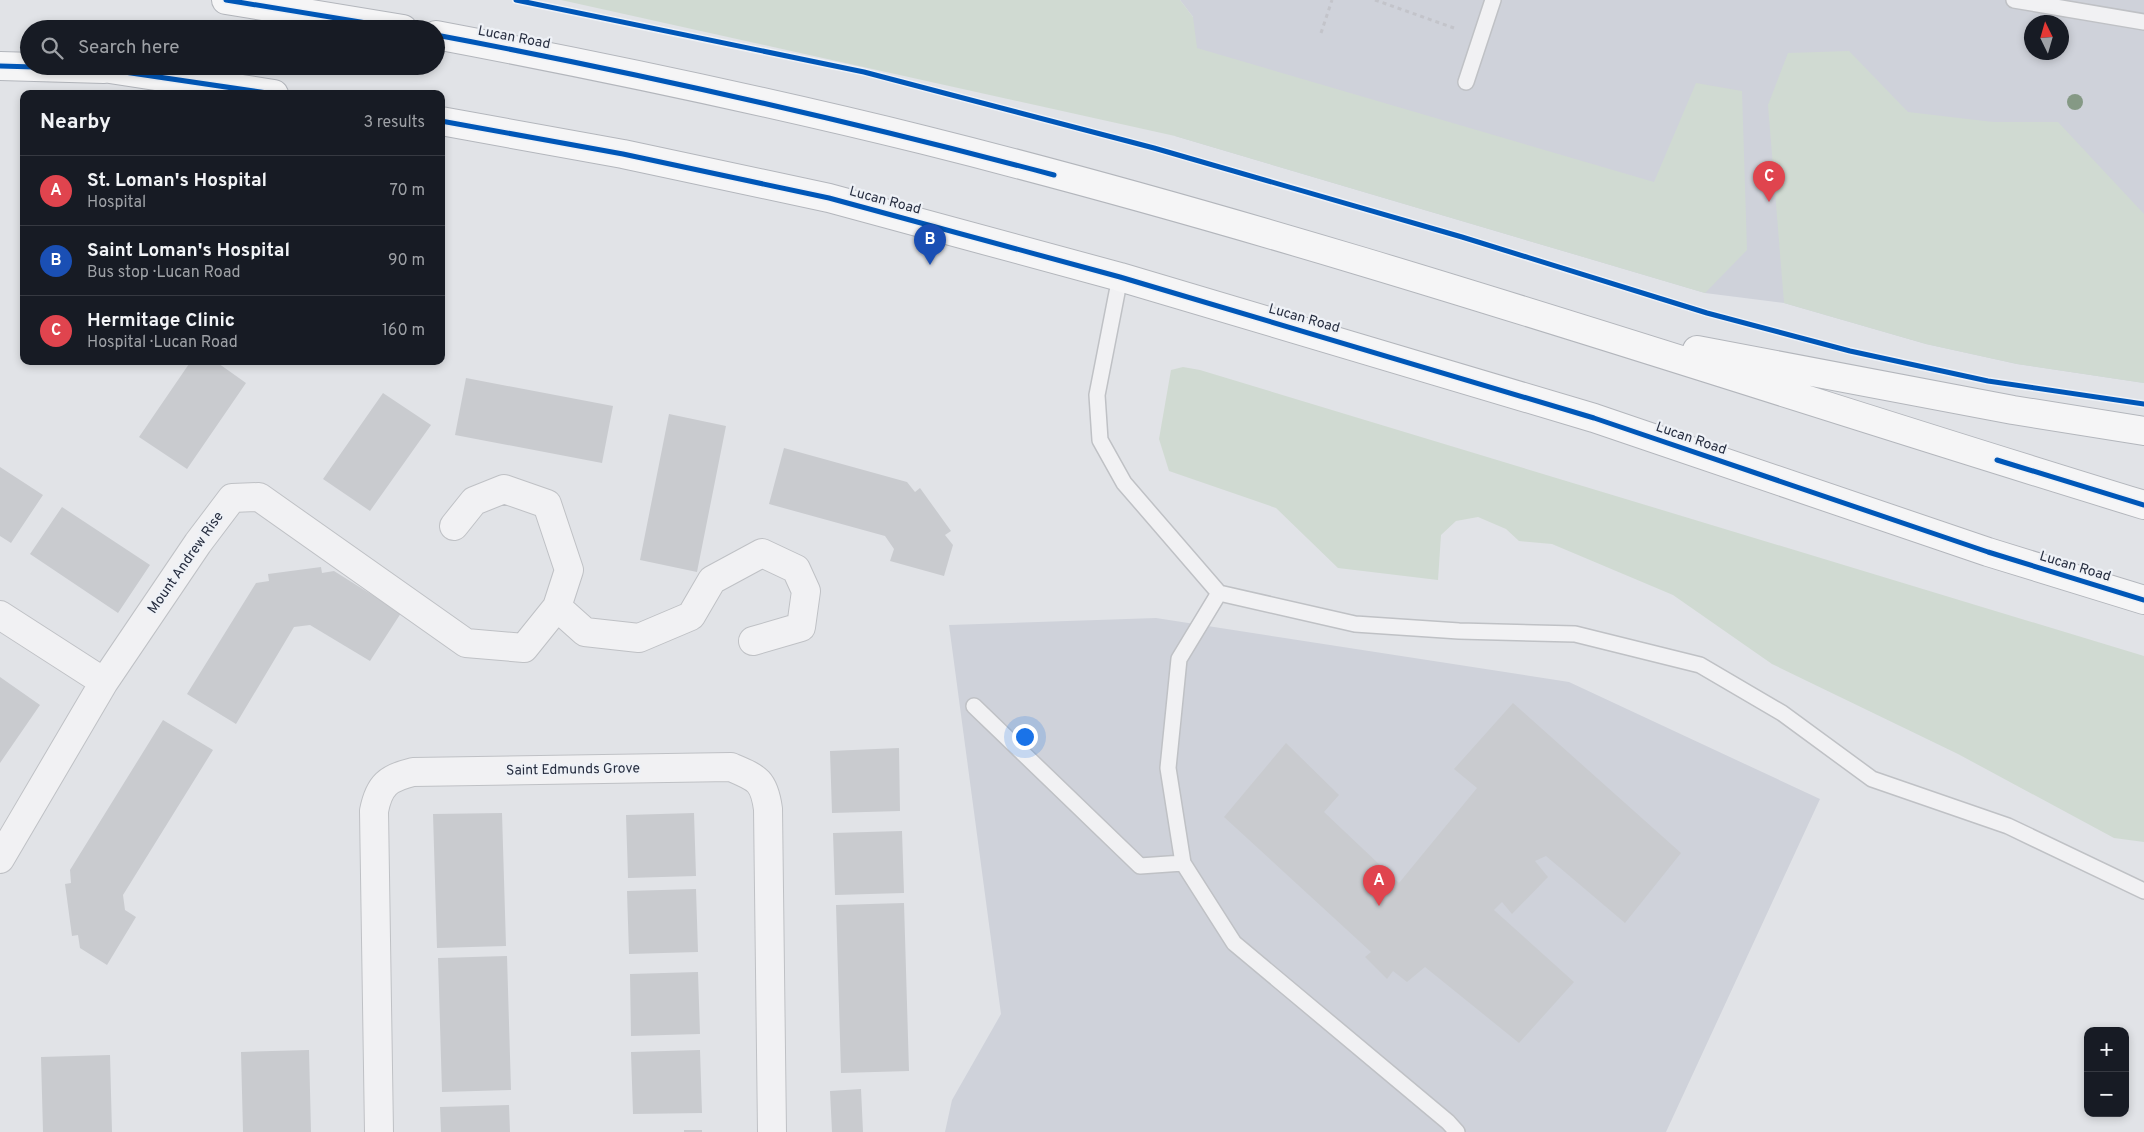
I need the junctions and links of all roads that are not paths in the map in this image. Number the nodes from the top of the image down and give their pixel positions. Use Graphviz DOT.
graph roads {
  1 [pos="226,0"];
  2 [pos="1493,0"];
  3 [pos="2014,0"];
  4 [pos="348,20"];
  5 [pos="2144,22"];
  6 [pos="445,37"];
  7 [pos="0,51"];
  8 [pos="20,54"];
  9 [pos="0,66"];
  10 [pos="20,66"];
  11 [pos="149,75"];
  12 [pos="1466,82"];
  13 [pos="248,90"];
  14 [pos="445,122"];
  15 [pos="1120,277"];
  16 [pos="1570,325"];
  17 [pos="2144,431"];
  18 [pos="2144,504"];
  19 [pos="454,526"];
  20 [pos="1219,593"];
  21 [pos="2144,600"];
  22 [pos="557,607"];
  23 [pos="0,615"];
  24 [pos="753,641"];
  25 [pos="104,682"];
  26 [pos="974,706"];
  27 [pos="0,859"];
  28 [pos="1183,862"];
  29 [pos="2144,891"];
  30 [pos="379,1132"];
  31 [pos="772,1132"];
  32 [pos="1457,1132"];
  1 -- 4 [label="highway"];
  2 -- 12 [label="lane"];
  3 -- 5 [label="lane"];
  6 -- 16 [label="highway, Lucan Road"];
  7 -- 8 [label="highway"];
  9 -- 10 [label="highway"];
  11 -- 13 [label="highway"];
  14 -- 15 [label="highway, Lucan Road"];
  15 -- 20 [label="lane"];
  15 -- 21 [label="highway, Lucan Road"];
  16 -- 17 [label="highway"];
  16 -- 18 [label="highway, Lucan Road"];
  19 -- 22 [label="street, Mount Andrew Rise"];
  20 -- 28 [label="lane"];
  20 -- 29 [label="lane"];
  22 -- 24 [label="street"];
  22 -- 25 [label="street, Mount Andrew Rise"];
  23 -- 25 [label="street"];
  25 -- 27 [label="street, Mount Andrew Rise"];
  26 -- 28 [label="lane"];
  28 -- 32 [label="lane"];
  30 -- 31 [label="street, Saint Edmunds Grove"];
}
